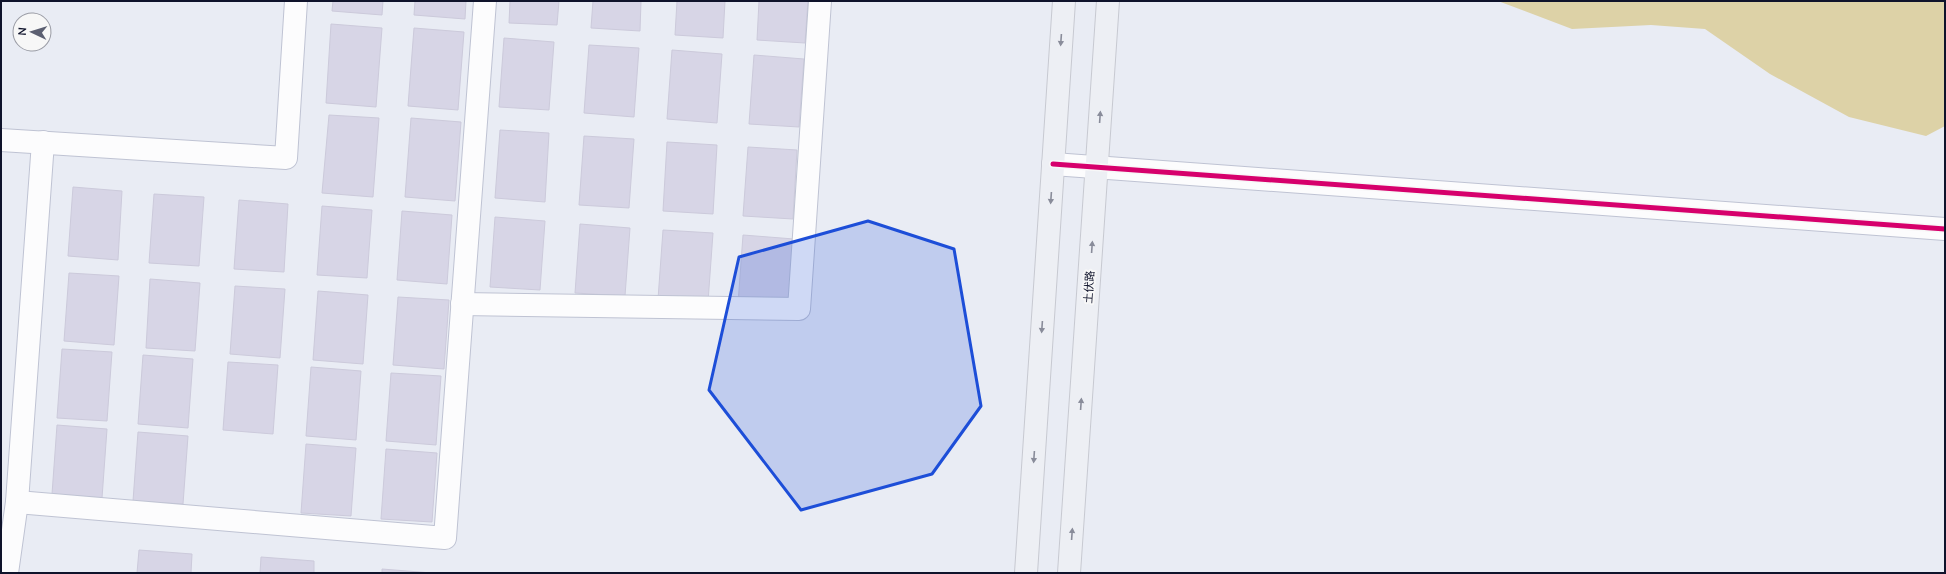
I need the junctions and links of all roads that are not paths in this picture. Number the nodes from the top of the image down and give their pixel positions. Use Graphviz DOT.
graph roads {
  1 [pos="296,1"];
  2 [pos="484,1"];
  3 [pos="820,1"];
  4 [pos="1064,1"];
  5 [pos="1108,1"];
  6 [pos="1,140"];
  7 [pos="43,142"];
  8 [pos="1053,164"];
  9 [pos="1097,167"];
  10 [pos="1945,229"];
  11 [pos="462,304"];
  12 [pos="18,502"];
  13 [pos="7,573"];
  14 [pos="1026,573"];
  15 [pos="1069,573"];
  1 -- 7 [label="street"];
  2 -- 11 [label="street"];
  3 -- 11 [label="street"];
  4 -- 8 [label="main road, one-way"];
  9 -- 5 [label="main road, 土伏路, one-way"];
  6 -- 7 [label="street"];
  7 -- 12 [label="street"];
  8 -- 9 [label="street"];
  8 -- 14 [label="main road, one-way"];
  9 -- 10 [label="street"];
  15 -- 9 [label="main road, 土伏路, one-way"];
  11 -- 12 [label="street"];
  12 -- 13 [label="street"];
}
